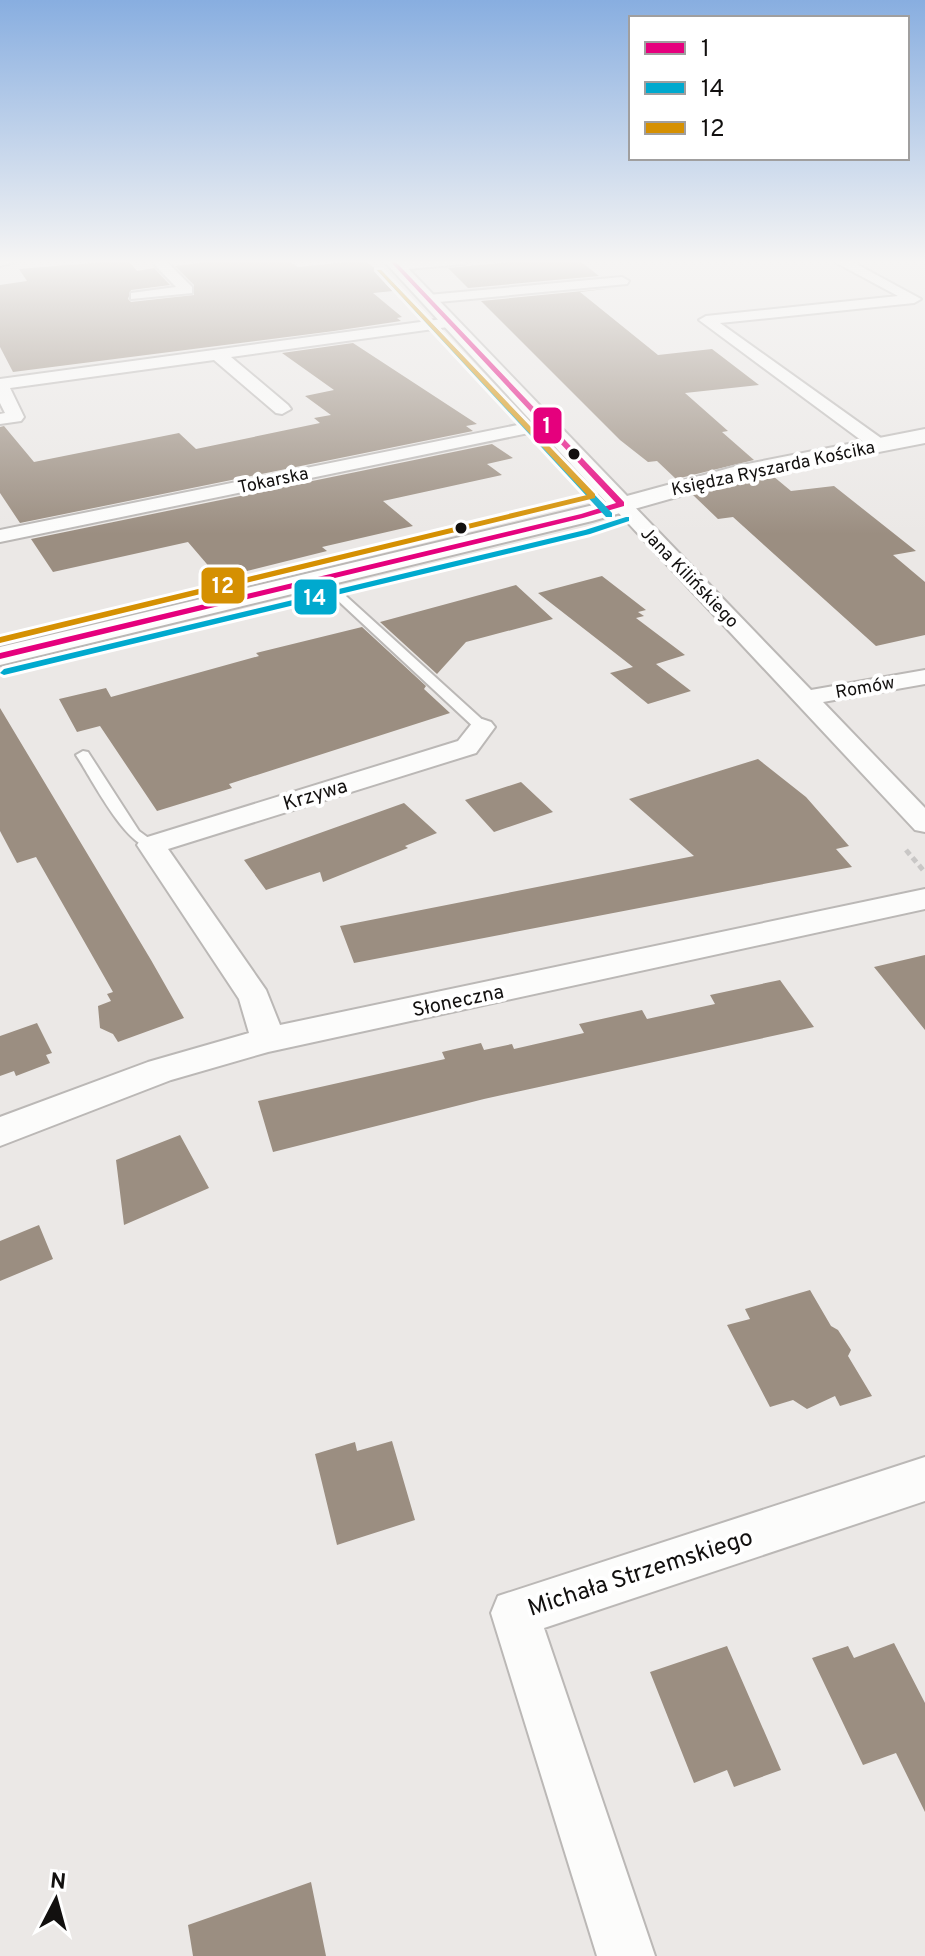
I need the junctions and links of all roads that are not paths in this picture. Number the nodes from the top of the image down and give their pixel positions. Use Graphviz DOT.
graph roads {
  1 [pos="237,351"];
  2 [pos="477,351"];
  3 [pos="749,351"];
  4 [pos="217,354"];
  5 [pos="0,384"];
  6 [pos="282,409"];
  7 [pos="0,419"];
  8 [pos="547,424"];
  9 [pos="925,436"];
  10 [pos="879,445"];
  11 [pos="621,504"];
  12 [pos="0,536"];
  13 [pos="321,579"];
  14 [pos="0,656"];
  15 [pos="925,677"];
  16 [pos="805,698"];
  17 [pos="482,727"];
  18 [pos="83,755"];
  19 [pos="925,824"];
  20 [pos="151,845"];
  21 [pos="925,899"];
  22 [pos="268,1040"];
  23 [pos="0,1132"];
  24 [pos="925,1479"];
  25 [pos="626,1956"];
  1 -- 4 [label="street"];
  2 -- 8 [label="street, Jana Kilińskiego"];
  3 -- 10 [label="street"];
  4 -- 5 [label="street"];
  4 -- 6 [label="street"];
  5 -- 7 [label="street"];
  8 -- 11 [label="street, Jana Kilińskiego"];
  8 -- 12 [label="street, Tokarska"];
  9 -- 10 [label="street, Księdza Ryszarda Kościka"];
  10 -- 11 [label="street, Księdza Ryszarda Kościka"];
  11 -- 13 [label="street, Księdza Ryszarda Kościka"];
  11 -- 16 [label="street, Jana Kilińskiego"];
  13 -- 14 [label="street, Księdza Ryszarda Kościka"];
  13 -- 17 [label="lane, Krzywa"];
  15 -- 16 [label="street, Romów"];
  16 -- 19 [label="street, Jana Kilińskiego"];
  17 -- 20 [label="street, Krzywa"];
  18 -- 20 [label="lane"];
  20 -- 22 [label="street"];
  21 -- 22 [label="street, Słoneczna"];
  22 -- 23 [label="street, Słoneczna"];
  24 -- 25 [label="street, Michała Strzemskiego"];
}
